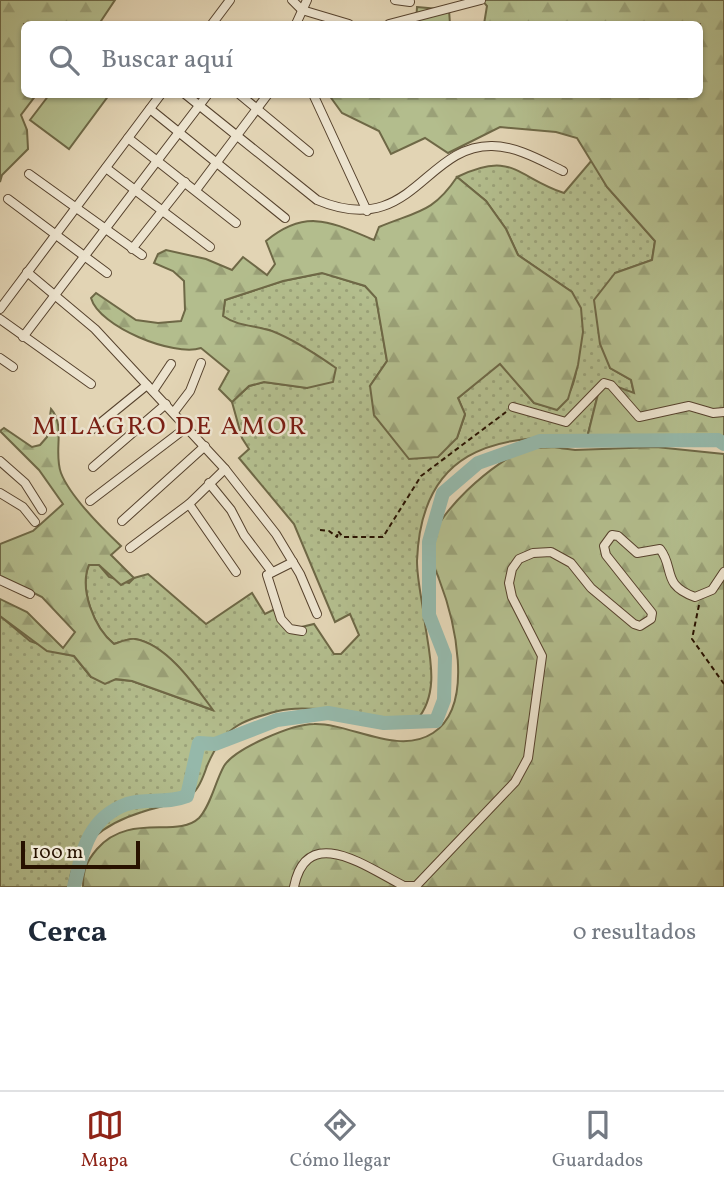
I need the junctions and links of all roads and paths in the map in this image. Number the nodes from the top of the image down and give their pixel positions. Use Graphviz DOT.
graph roads {
  1 [pos="230,0"];
  2 [pos="292,0"];
  3 [pos="307,0"];
  4 [pos="395,0"];
  5 [pos="481,0"];
  6 [pos="410,2"];
  7 [pos="302,10"];
  8 [pos="214,21"];
  9 [pos="297,21"];
  10 [pos="339,21"];
  11 [pos="400,21"];
  12 [pos="158,98"];
  13 [pos="190,98"];
  14 [pos="205,98"];
  15 [pos="244,98"];
  16 [pos="265,98"];
  17 [pos="315,98"];
  18 [pos="200,106"];
  19 [pos="150,109"];
  20 [pos="257,109"];
  21 [pos="180,133"];
  22 [pos="237,136"];
  23 [pos="128,138"];
  24 [pos="309,152"];
  25 [pos="158,161"];
  26 [pos="217,163"];
  27 [pos="106,167"];
  28 [pos="564,171"];
  29 [pos="29,174"];
  30 [pos="185,182"];
  31 [pos="135,189"];
  32 [pos="196,190"];
  33 [pos="8,199"];
  34 [pos="75,207"];
  35 [pos="163,211"];
  36 [pos="366,211"];
  37 [pos="285,218"];
  38 [pos="236,223"];
  39 [pos="105,229"];
  40 [pos="55,234"];
  41 [pos="210,247"];
  42 [pos="132,249"];
  43 [pos="142,254"];
  44 [pos="85,257"];
  45 [pos="27,272"];
  46 [pos="107,273"];
  47 [pos="56,295"];
  48 [pos="0,309"];
  49 [pos="0,319"];
  50 [pos="23,337"];
  51 [pos="0,358"];
  52 [pos="201,363"];
  53 [pos="172,364"];
  54 [pos="13,367"];
  55 [pos="91,384"];
  56 [pos="150,388"];
  57 [pos="166,404"];
  58 [pos="513,407"];
  59 [pos="174,412"];
  60 [pos="724,412"];
  61 [pos="187,427"];
  62 [pos="93,429"];
  63 [pos="205,446"];
  64 [pos="0,461"];
  65 [pos="93,467"];
  66 [pos="225,469"];
  67 [pos="209,483"];
  68 [pos="0,493"];
  69 [pos="90,501"];
  70 [pos="189,504"];
  71 [pos="42,510"];
  72 [pos="122,521"];
  73 [pos="35,522"];
  74 [pos="320,530"];
  75 [pos="130,548"];
  76 [pos="293,562"];
  77 [pos="236,572"];
  78 [pos="272,572"];
  79 [pos="724,572"];
  80 [pos="0,580"];
  81 [pos="30,594"];
  82 [pos="702,596"];
  83 [pos="317,614"];
  84 [pos="302,631"];
  85 [pos="724,684"];
  86 [pos="294,887"];
  1 -- 8 [label="street"];
  2 -- 7 [label="street"];
  3 -- 7 [label="street"];
  4 -- 6 [label="street"];
  5 -- 11 [label="street"];
  7 -- 9 [label="street"];
  7 -- 10 [label="street"];
  12 -- 19 [label="street"];
  13 -- 18 [label="street"];
  14 -- 18 [label="street"];
  15 -- 20 [label="street"];
  16 -- 20 [label="street"];
  17 -- 36 [label="street"];
  18 -- 21 [label="street"];
  18 -- 22 [label="street"];
  19 -- 21 [label="street"];
  19 -- 23 [label="street"];
  20 -- 22 [label="street"];
  20 -- 24 [label="street"];
  21 -- 25 [label="street"];
  21 -- 26 [label="street"];
  22 -- 26 [label="street"];
  22 -- 36 [label="street"];
  23 -- 25 [label="street"];
  23 -- 27 [label="street"];
  25 -- 30 [label="street"];
  25 -- 31 [label="street"];
  26 -- 32 [label="street"];
  26 -- 37 [label="street"];
  27 -- 31 [label="street"];
  27 -- 34 [label="street"];
  28 -- 36 [label="street"];
  29 -- 34 [label="street"];
  30 -- 32 [label="street"];
  30 -- 35 [label="street"];
  31 -- 35 [label="street"];
  31 -- 39 [label="street"];
  32 -- 38 [label="street"];
  33 -- 40 [label="street"];
  34 -- 39 [label="street"];
  34 -- 40 [label="street"];
  35 -- 41 [label="street"];
  35 -- 42 [label="street"];
  39 -- 42 [label="street"];
  39 -- 44 [label="street"];
  40 -- 44 [label="street"];
  40 -- 45 [label="street"];
  42 -- 43 [label="street"];
  44 -- 46 [label="street"];
  44 -- 47 [label="street"];
  45 -- 47 [label="street"];
  45 -- 48 [label="street"];
  47 -- 50 [label="street"];
  47 -- 56 [label="street"];
  49 -- 50 [label="street"];
  50 -- 55 [label="street"];
  51 -- 54 [label="street"];
  52 -- 59 [label="street"];
  53 -- 56 [label="street"];
  56 -- 57 [label="street"];
  56 -- 62 [label="street"];
  57 -- 59 [label="street"];
  57 -- 65 [label="street"];
  58 -- 60 [label="street"];
  58 -- 74 [label="path"];
  59 -- 61 [label="street"];
  61 -- 63 [label="street"];
  61 -- 69 [label="street"];
  63 -- 66 [label="street"];
  63 -- 72 [label="street"];
  64 -- 71 [label="street"];
  66 -- 67 [label="street"];
  66 -- 76 [label="street"];
  67 -- 70 [label="street"];
  67 -- 78 [label="street"];
  68 -- 73 [label="street"];
  70 -- 75 [label="street"];
  70 -- 77 [label="street"];
  76 -- 78 [label="street"];
  76 -- 83 [label="street"];
  78 -- 84 [label="street"];
  79 -- 82 [label="street"];
  80 -- 81 [label="street"];
  82 -- 85 [label="path"];
  82 -- 86 [label="street"];
}
